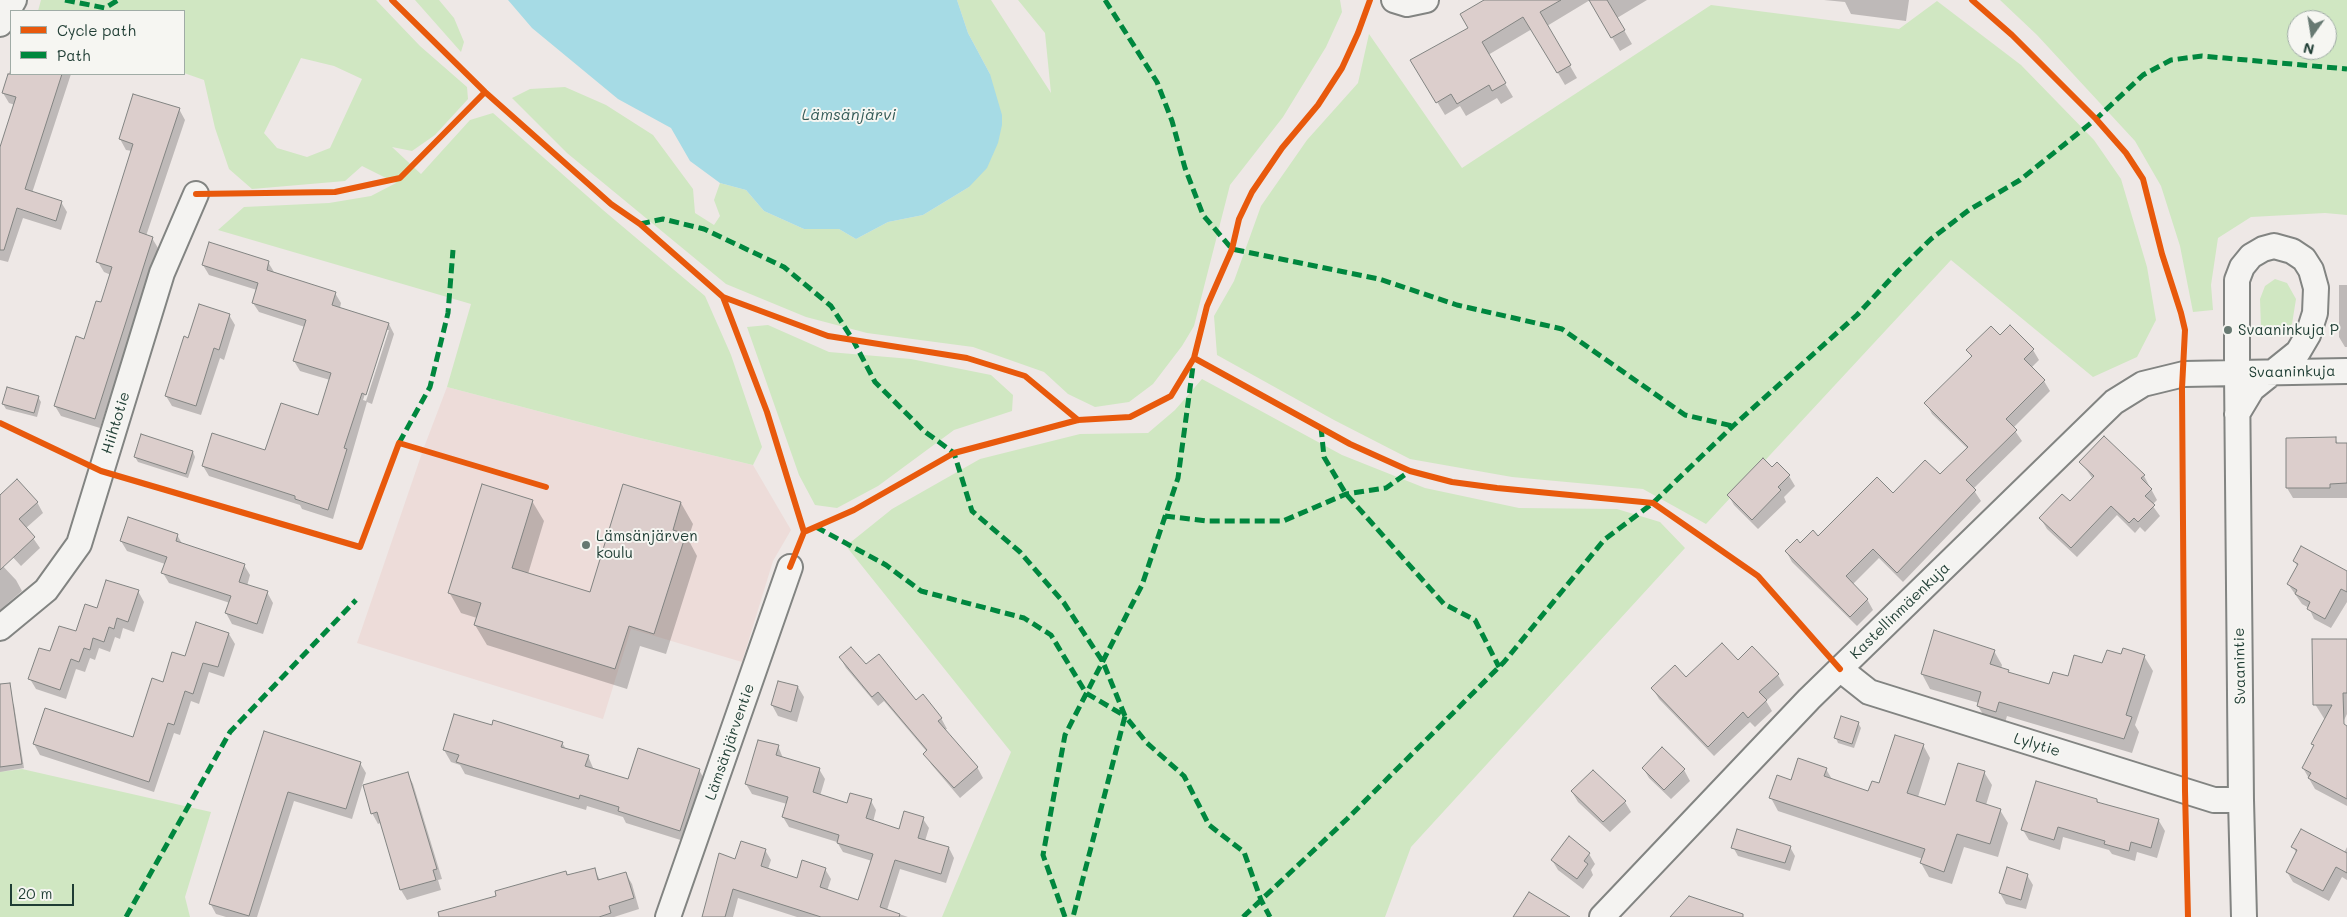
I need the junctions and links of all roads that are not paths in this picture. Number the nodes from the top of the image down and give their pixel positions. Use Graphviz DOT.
graph roads {
  1 [pos="14,0"];
  2 [pos="1394,0"];
  3 [pos="1426,0"];
  4 [pos="0,24"];
  5 [pos="196,194"];
  6 [pos="2347,371"];
  7 [pos="2273,372"];
  8 [pos="2237,373"];
  9 [pos="2237,414"];
  10 [pos="790,567"];
  11 [pos="0,628"];
  12 [pos="1840,669"];
  13 [pos="2241,800"];
  14 [pos="668,917"];
  15 [pos="1602,917"];
  16 [pos="2244,917"];
  1 -- 4 [label="street"];
  2 -- 3 [label="street"];
  5 -- 11 [label="street, Hiihtotie"];
  6 -- 7 [label="street, Svaaninkuja"];
  7 -- 8 [label="street, Svaaninkuja"];
  7 -- 8 [label="street, Svaanintie"];
  7 -- 9 [label="street, Svaanintie"];
  8 -- 9 [label="street, Svaanintie"];
  8 -- 12 [label="street, Kastellinmäenkuja"];
  9 -- 13 [label="street, Svaanintie"];
  10 -- 14 [label="street, Lämsänjärventie"];
  12 -- 13 [label="street, Lylytie"];
  12 -- 15 [label="street, Kastellinmäenkuja"];
  13 -- 16 [label="street, Svaanintie"];
}
